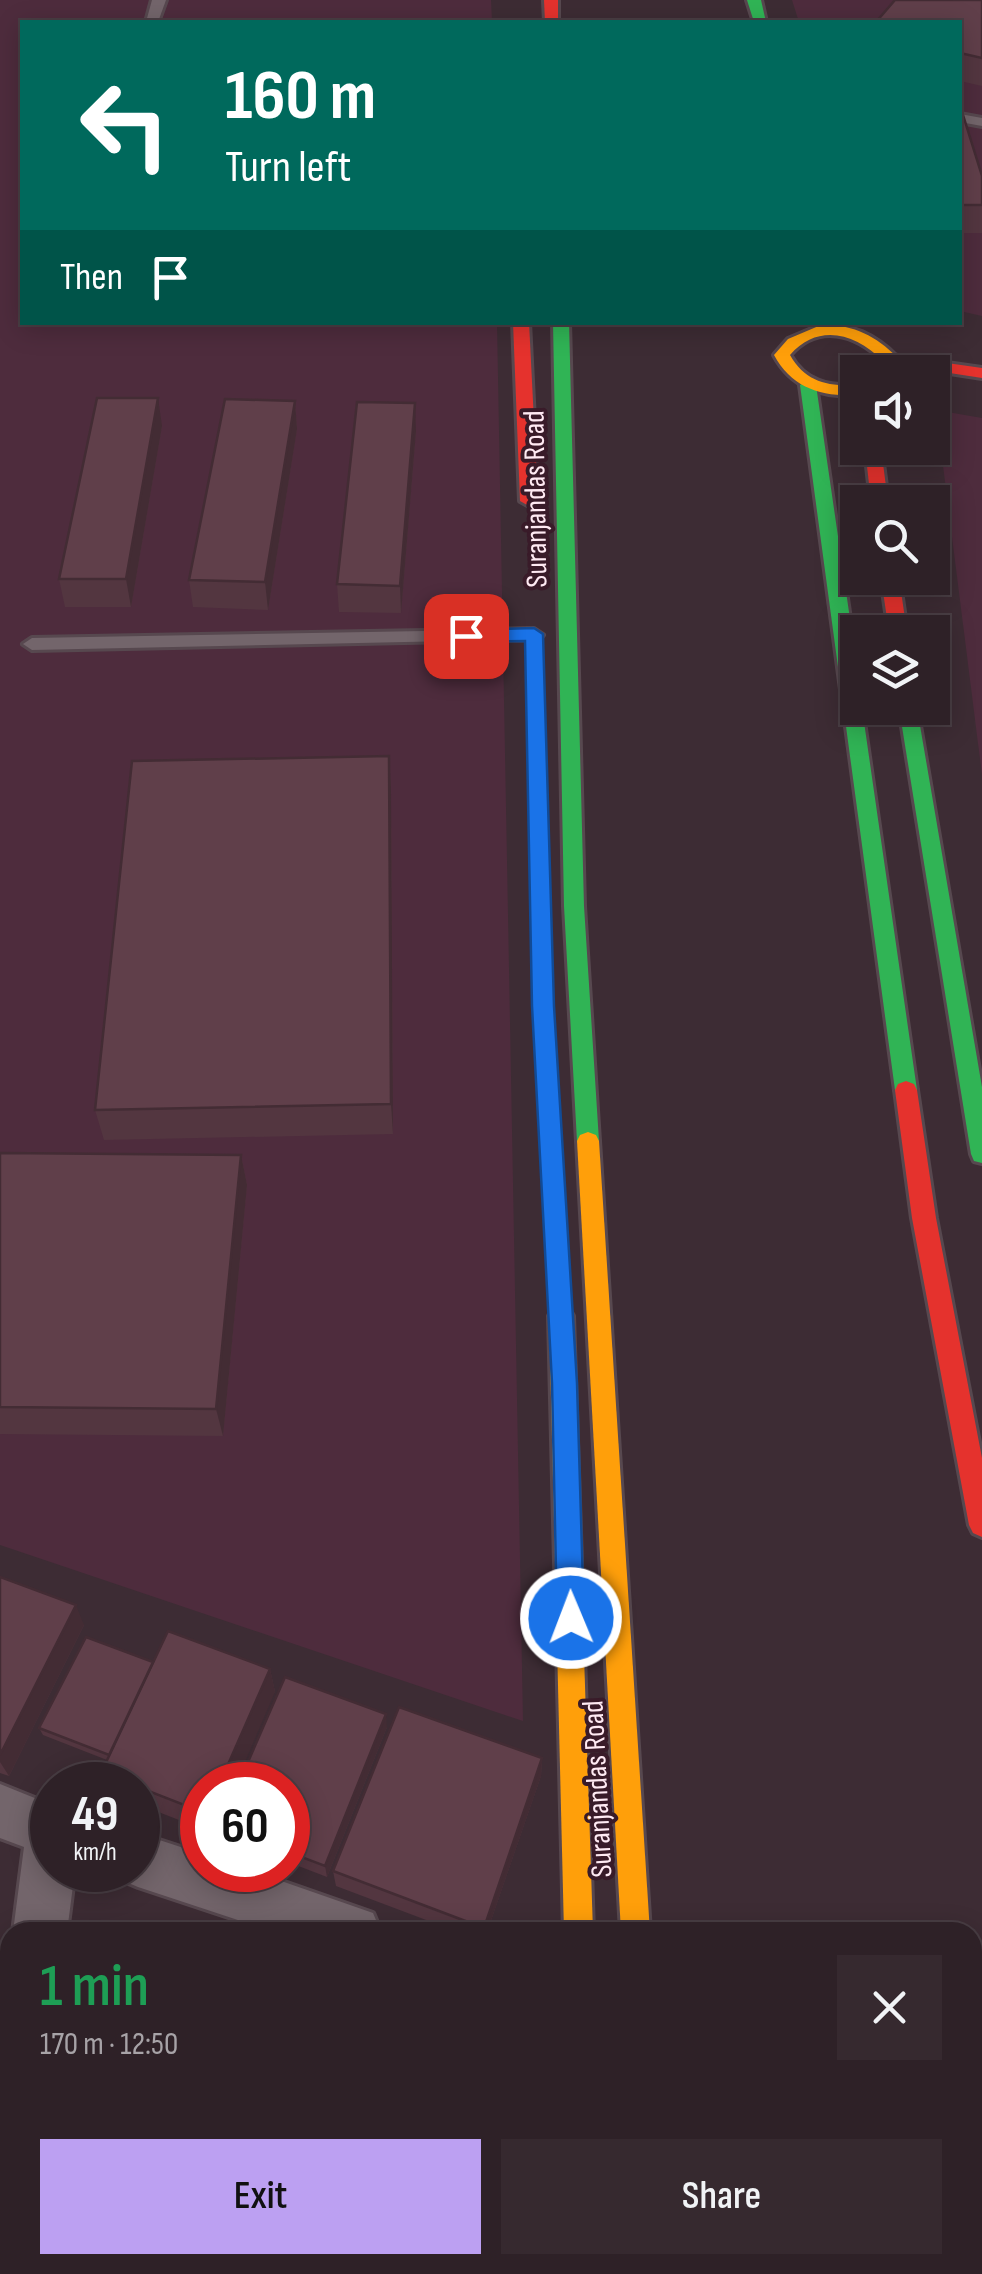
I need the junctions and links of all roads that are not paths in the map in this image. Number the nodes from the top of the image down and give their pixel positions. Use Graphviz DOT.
graph roads {
  1 [pos="521,325"];
  2 [pos="562,325"];
  3 [pos="839,326"];
  4 [pos="809,327"];
  5 [pos="886,355"];
  6 [pos="950,371"];
  7 [pos="982,373"];
  8 [pos="808,384"];
  9 [pos="950,389"];
  10 [pos="840,390"];
  11 [pos="982,394"];
  12 [pos="530,525"];
  13 [pos="534,635"];
  14 [pos="32,644"];
  15 [pos="911,725"];
  16 [pos="982,1154"];
  17 [pos="559,1284"];
  18 [pos="982,1525"];
  19 [pos="0,1812"];
  20 [pos="30,1823"];
  21 [pos="160,1867"];
  22 [pos="45,1892"];
  23 [pos="41,1922"];
  24 [pos="324,1922"];
  25 [pos="579,1922"];
  26 [pos="635,1922"];
  1 -- 12 [label="main road, Suranjandas Road"];
  2 -- 26 [label="main road, Suranjandas Road"];
  3 -- 4 [label="main road"];
  3 -- 5 [label="main road"];
  4 -- 8 [label="main road"];
  6 -- 7 [label="main road"];
  8 -- 10 [label="main road"];
  8 -- 18 [label="main road"];
  9 -- 11 [label="main road"];
  13 -- 14 [label="lane"];
  15 -- 16 [label="main road"];
  17 -- 25 [label="main road, Suranjandas Road"];
  19 -- 20 [label="street"];
  21 -- 24 [label="street"];
  22 -- 23 [label="street"];
}
